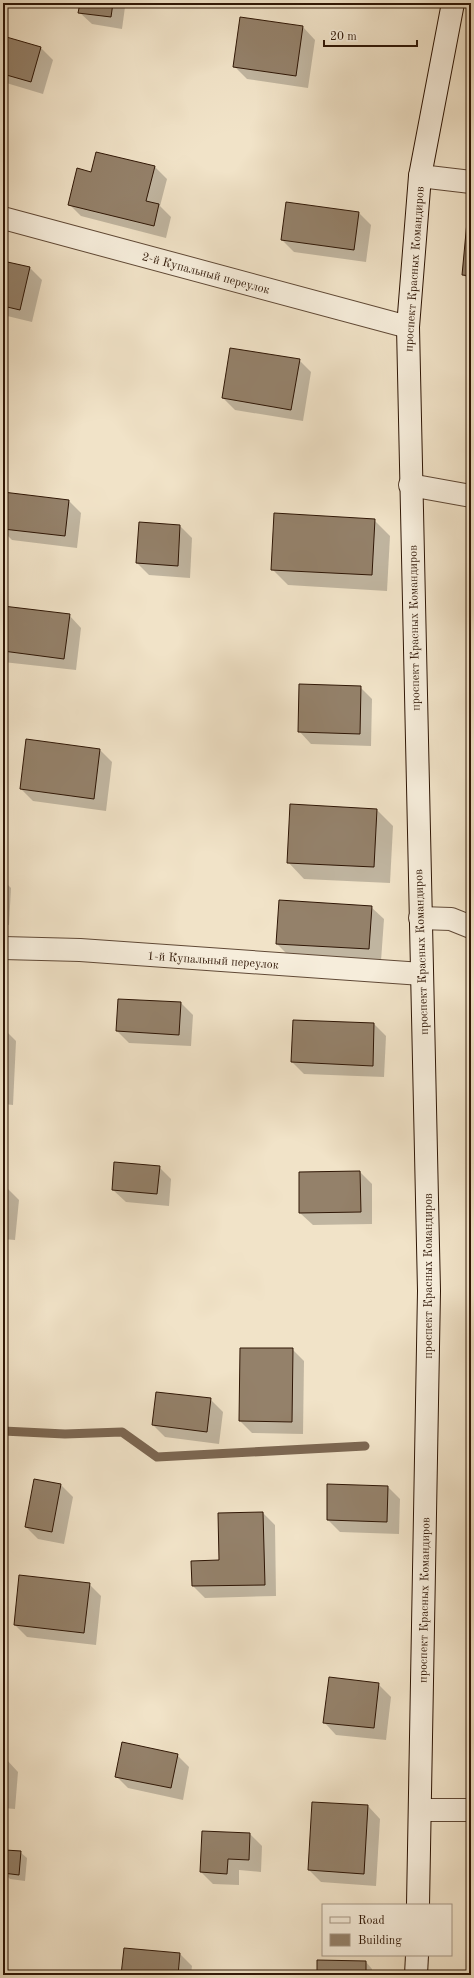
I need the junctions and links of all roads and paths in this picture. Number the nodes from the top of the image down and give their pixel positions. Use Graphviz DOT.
graph roads {
  1 [pos="453,3"];
  2 [pos="420,176"];
  3 [pos="471,182"];
  4 [pos="3,218"];
  5 [pos="408,327"];
  6 [pos="410,485"];
  7 [pos="471,496"];
  8 [pos="420,918"];
  9 [pos="471,927"];
  10 [pos="3,948"];
  11 [pos="422,974"];
  12 [pos="421,1810"];
  13 [pos="471,1810"];
  14 [pos="418,1904"];
  15 [pos="417,1956"];
  16 [pos="416,1975"];
  1 -- 2 [label="street, проспект Красных Командиров"];
  2 -- 3 [label="street"];
  2 -- 5 [label="street, проспект Красных Командиров"];
  4 -- 5 [label="street, 2-й Купальный переулок"];
  5 -- 6 [label="street, проспект Красных Командиров"];
  6 -- 7 [label="street"];
  6 -- 8 [label="street, проспект Красных Командиров"];
  8 -- 9 [label="street"];
  8 -- 11 [label="street, проспект Красных Командиров"];
  10 -- 11 [label="street, 1-й Купальный переулок"];
  11 -- 12 [label="street, проспект Красных Командиров"];
  12 -- 13 [label="street"];
  12 -- 14 [label="street, проспект Красных Командиров"];
  15 -- 16 [label="street"];
}
